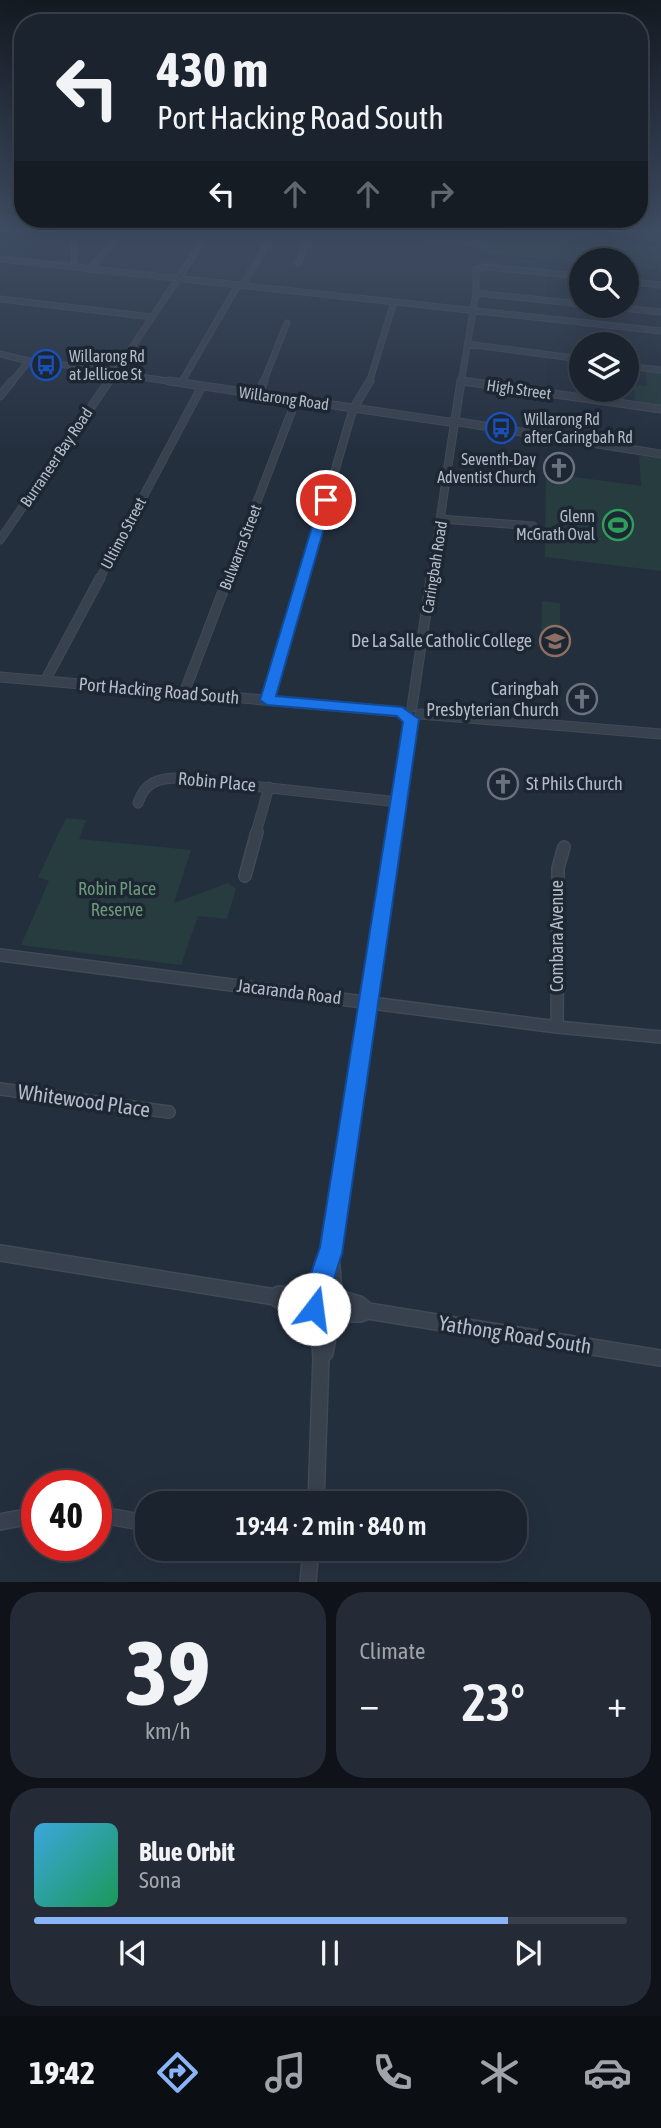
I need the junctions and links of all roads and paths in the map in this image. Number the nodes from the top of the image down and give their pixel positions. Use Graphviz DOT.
graph roads {
  1 [pos="394,302"];
  2 [pos="32,303"];
  3 [pos="162,303"];
  4 [pos="230,303"];
  5 [pos="402,303"];
  6 [pos="474,303"];
  7 [pos="473,310"];
  8 [pos="639,310"];
  9 [pos="661,312"];
  10 [pos="152,317"];
  11 [pos="287,323"];
  12 [pos="661,331"];
  13 [pos="467,344"];
  14 [pos="0,354"];
  15 [pos="569,357"];
  16 [pos="29,361"];
  17 [pos="639,367"];
  18 [pos="661,370"];
  19 [pos="114,373"];
  20 [pos="461,381"];
  21 [pos="181,383"];
  22 [pos="202,386"];
  23 [pos="258,394"];
  24 [pos="0,397"];
  25 [pos="296,400"];
  26 [pos="353,409"];
  27 [pos="661,409"];
  28 [pos="455,423"];
  29 [pos="661,454"];
  30 [pos="441,519"];
  31 [pos="533,526"];
  32 [pos="0,540"];
  33 [pos="0,677"];
  34 [pos="45,681"];
  35 [pos="184,693"];
  36 [pos="267,700"];
  37 [pos="411,713"];
  38 [pos="661,734"];
  39 [pos="269,787"];
  40 [pos="398,802"];
  41 [pos="138,803"];
  42 [pos="564,847"];
  43 [pos="245,876"];
  44 [pos="0,955"];
  45 [pos="369,1002"];
  46 [pos="557,1027"];
  47 [pos="661,1037"];
  48 [pos="0,1089"];
  49 [pos="169,1112"];
  50 [pos="0,1253"];
  51 [pos="326,1304"];
  52 [pos="661,1358"];
  53 [pos="316,1491"];
  54 [pos="112,1517"];
  55 [pos="21,1518"];
  56 [pos="135,1521"];
  57 [pos="0,1522"];
  58 [pos="307,1561"];
  59 [pos="308,1582"];
  1 -- 26 [label="street"];
  2 -- 10 [label="street"];
  3 -- 10 [label="street, Burraneer Bay Road"];
  4 -- 21 [label="street"];
  5 -- 7 [label="street"];
  6 -- 7 [label="street, Caringbah Road"];
  7 -- 12 [label="street"];
  7 -- 13 [label="street, Caringbah Road"];
  8 -- 9 [label="street"];
  10 -- 19 [label="street, Burraneer Bay Road"];
  11 -- 23 [label="street"];
  13 -- 15 [label="street"];
  13 -- 20 [label="street, Caringbah Road"];
  14 -- 16 [label="street, Willarong Road"];
  16 -- 19 [label="street, Willarong Road"];
  16 -- 24 [label="street"];
  17 -- 18 [label="street"];
  19 -- 21 [label="street, Willarong Road"];
  19 -- 32 [label="street, Burraneer Bay Road"];
  20 -- 27 [label="street, High Street"];
  20 -- 28 [label="street, Caringbah Road"];
  21 -- 22 [label="street, Willarong Road"];
  22 -- 23 [label="street, Willarong Road"];
  22 -- 34 [label="street, Ultimo Street"];
  23 -- 25 [label="street, Willarong Road"];
  25 -- 26 [label="street, Willarong Road"];
  25 -- 35 [label="street, Bulwarra Street"];
  26 -- 28 [label="street, Willarong Road"];
  26 -- 36 [label="street"];
  28 -- 29 [label="street, Willarong Road"];
  28 -- 30 [label="street, Caringbah Road"];
  30 -- 31 [label="street"];
  30 -- 37 [label="street, Caringbah Road"];
  33 -- 34 [label="street, Port Hacking Road South"];
  34 -- 35 [label="street, Port Hacking Road South"];
  35 -- 36 [label="street, Port Hacking Road South"];
  36 -- 37 [label="street, Port Hacking Road South"];
  37 -- 38 [label="street, Port Hacking Road South"];
  37 -- 40 [label="street, Caringbah Road"];
  39 -- 40 [label="street, Robin Place"];
  39 -- 41 [label="street, Robin Place"];
  39 -- 43 [label="street, Robin Place"];
  40 -- 45 [label="street, Caringbah Road"];
  42 -- 46 [label="street, Combara Avenue"];
  44 -- 45 [label="street, Jacaranda Road"];
  45 -- 46 [label="street, Jacaranda Road"];
  45 -- 51 [label="street, Caringbah Road"];
  46 -- 47 [label="street, Jacaranda Road"];
  48 -- 49 [label="street, Whitewood Place"];
  50 -- 51 [label="street, Yathong Road South"];
  51 -- 52 [label="street, Yathong Road South"];
  51 -- 53 [label="street, Caringbah Road"];
  54 -- 56 [label="street"];
  55 -- 57 [label="street"];
  58 -- 59 [label="street"];
}
